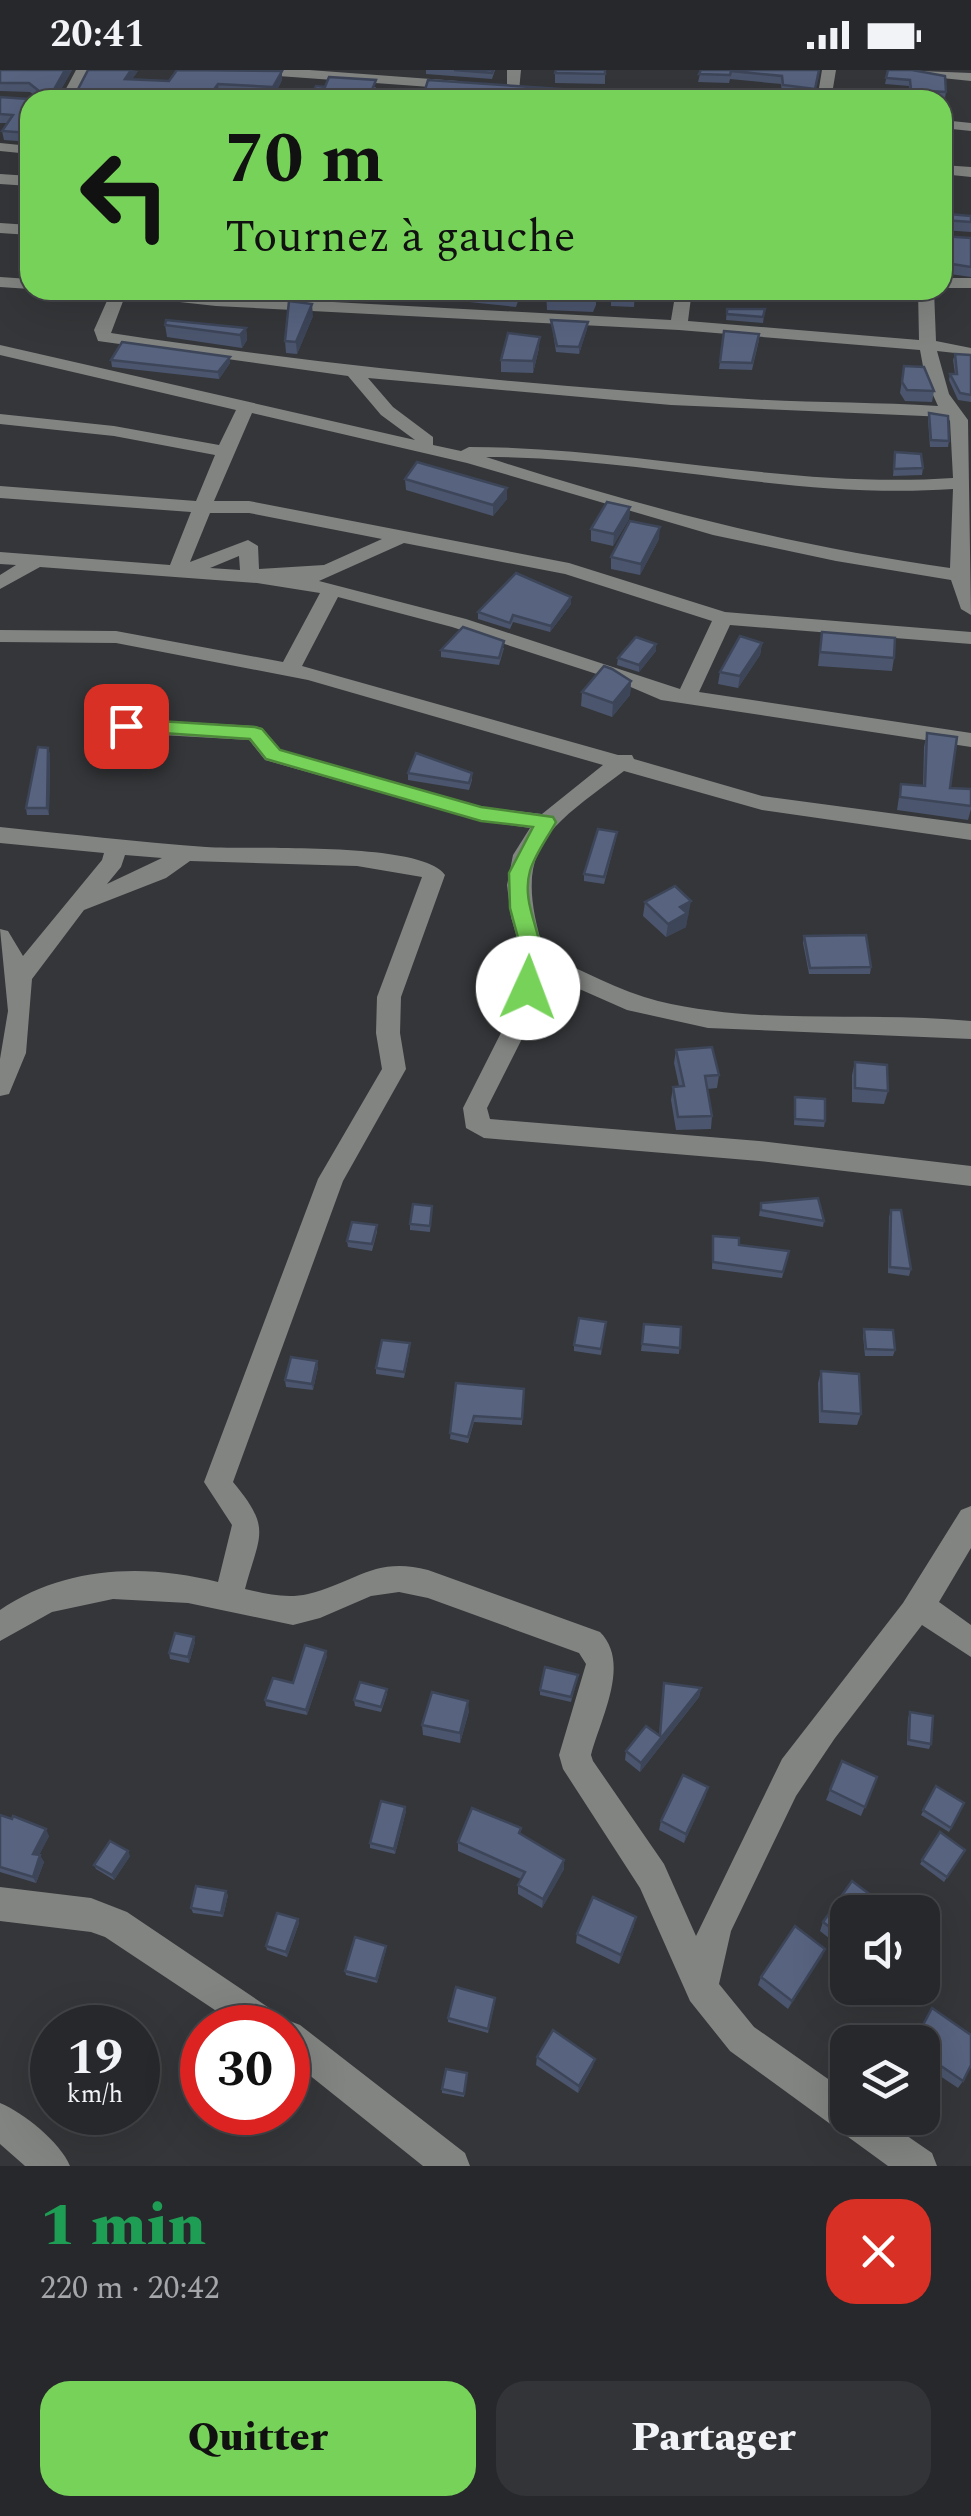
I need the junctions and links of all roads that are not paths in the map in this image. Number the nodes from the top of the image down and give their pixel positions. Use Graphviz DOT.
graph roads {
  1 [pos="250,70"];
  2 [pos="514,70"];
  3 [pos="902,70"];
  4 [pos="971,77"];
  5 [pos="476,86"];
  6 [pos="495,87"];
  7 [pos="514,88"];
  8 [pos="531,90"];
  9 [pos="113,300"];
  10 [pos="207,300"];
  11 [pos="683,300"];
  12 [pos="926,300"];
  13 [pos="679,325"];
  14 [pos="924,345"];
  15 [pos="0,350"];
  16 [pos="971,354"];
  17 [pos="356,374"];
  18 [pos="246,405"];
  19 [pos="959,417"];
  20 [pos="0,419"];
  21 [pos="225,451"];
  22 [pos="440,452"];
  23 [pos="967,481"];
  24 [pos="0,492"];
  25 [pos="200,507"];
  26 [pos="406,535"];
  27 [pos="0,558"];
  28 [pos="40,559"];
  29 [pos="182,570"];
  30 [pos="959,575"];
  31 [pos="250,576"];
  32 [pos="330,580"];
  33 [pos="0,584"];
  34 [pos="971,609"];
  35 [pos="724,618"];
  36 [pos="0,636"];
  37 [pos="971,638"];
  38 [pos="290,670"];
  39 [pos="688,696"];
  40 [pos="105,714"];
  41 [pos="971,740"];
  42 [pos="624,760"];
  43 [pos="546,822"];
  44 [pos="971,832"];
  45 [pos="0,836"];
  46 [pos="116,845"];
  47 [pos="186,853"];
  48 [pos="75,905"];
  49 [pos="0,937"];
  50 [pos="535,960"];
  51 [pos="20,985"];
  52 [pos="971,1030"];
  53 [pos="8,1043"];
  54 [pos="0,1087"];
  55 [pos="971,1176"];
  56 [pos="971,1520"];
  57 [pos="228,1599"];
  58 [pos="920,1606"];
  59 [pos="0,1627"];
  60 [pos="971,1644"];
  61 [pos="0,1904"];
  62 [pos="702,1989"];
  63 [pos="238,2005"];
  64 [pos="310,2054"];
  65 [pos="830,2102"];
  66 [pos="0,2121"];
  67 [pos="876,2135"];
  68 [pos="52,2166"];
  69 [pos="452,2166"];
  70 [pos="919,2166"];
  1 -- 5 [label="street"];
  2 -- 7 [label="street"];
  3 -- 4 [label="street"];
  6 -- 7 [label="street"];
  7 -- 8 [label="street"];
  9 -- 17 [label="street"];
  10 -- 13 [label="street"];
  11 -- 13 [label="street"];
  12 -- 14 [label="street"];
  13 -- 14 [label="street"];
  14 -- 16 [label="street"];
  14 -- 19 [label="street"];
  15 -- 18 [label="street"];
  17 -- 19 [label="street"];
  17 -- 22 [label="street"];
  18 -- 21 [label="street"];
  18 -- 22 [label="street"];
  19 -- 23 [label="street"];
  20 -- 21 [label="street"];
  21 -- 25 [label="street"];
  22 -- 23 [label="street"];
  22 -- 30 [label="street"];
  23 -- 30 [label="street"];
  24 -- 25 [label="street"];
  25 -- 26 [label="street"];
  25 -- 29 [label="street"];
  26 -- 32 [label="street"];
  26 -- 35 [label="street"];
  27 -- 28 [label="street"];
  28 -- 29 [label="street"];
  28 -- 33 [label="street"];
  29 -- 31 [label="street"];
  29 -- 31 [label="street"];
  30 -- 34 [label="street"];
  31 -- 32 [label="street"];
  31 -- 32 [label="street"];
  32 -- 38 [label="street"];
  32 -- 39 [label="street"];
  35 -- 37 [label="street"];
  35 -- 39 [label="street"];
  36 -- 38 [label="street"];
  38 -- 42 [label="street"];
  39 -- 41 [label="street"];
  40 -- 43 [label="street"];
  42 -- 43 [label="street"];
  42 -- 44 [label="street"];
  43 -- 50 [label="street"];
  45 -- 46 [label="street"];
  46 -- 47 [label="street"];
  46 -- 48 [label="street"];
  47 -- 48 [label="street"];
  47 -- 57 [label="street"];
  48 -- 51 [label="street"];
  49 -- 51 [label="street"];
  50 -- 52 [label="street"];
  50 -- 55 [label="street"];
  51 -- 53 [label="street"];
  53 -- 54 [label="street"];
  56 -- 58 [label="street"];
  57 -- 59 [label="street"];
  57 -- 62 [label="street"];
  58 -- 60 [label="street"];
  58 -- 62 [label="street"];
  61 -- 63 [label="street"];
  62 -- 65 [label="street"];
  64 -- 69 [label="street"];
  66 -- 68 [label="street"];
  67 -- 70 [label="street"];
}
